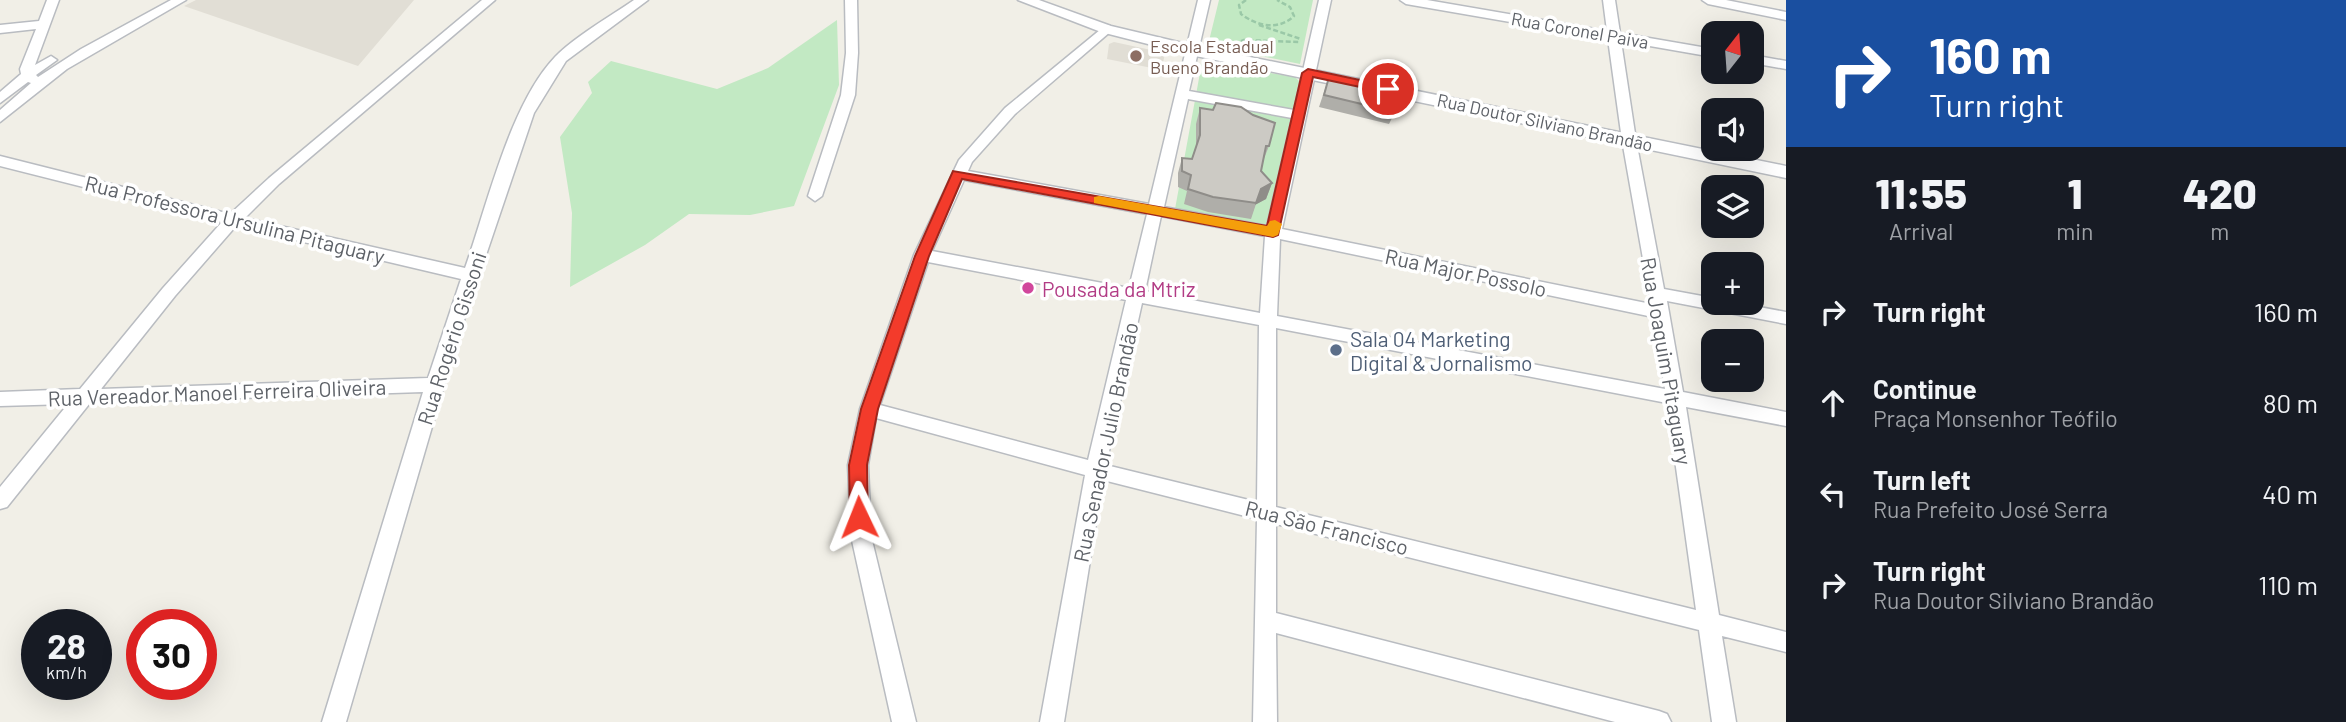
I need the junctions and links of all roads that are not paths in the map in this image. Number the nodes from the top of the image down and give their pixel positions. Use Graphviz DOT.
graph roads {
  1 [pos="53,0"];
  2 [pos="162,0"];
  3 [pos="180,0"];
  4 [pos="489,0"];
  5 [pos="642,0"];
  6 [pos="851,0"];
  7 [pos="1204,0"];
  8 [pos="1325,0"];
  9 [pos="1406,0"];
  10 [pos="1609,0"];
  11 [pos="1708,0"];
  12 [pos="1023,1"];
  13 [pos="1046,4"];
  14 [pos="1786,16"];
  15 [pos="45,24"];
  16 [pos="0,29"];
  17 [pos="1106,29"];
  18 [pos="1615,36"];
  19 [pos="1191,50"];
  20 [pos="1701,51"];
  21 [pos="1764,61"];
  22 [pos="1786,65"];
  23 [pos="1308,73"];
  24 [pos="34,78"];
  25 [pos="1181,94"];
  26 [pos="0,99"];
  27 [pos="1299,115"];
  28 [pos="0,118"];
  29 [pos="1629,139"];
  30 [pos="0,161"];
  31 [pos="1786,172"];
  32 [pos="958,174"];
  33 [pos="815,195"];
  34 [pos="1154,210"];
  35 [pos="233,220"];
  36 [pos="1273,232"];
  37 [pos="922,256"];
  38 [pos="470,275"];
  39 [pos="1656,293"];
  40 [pos="1137,296"];
  41 [pos="1659,312"];
  42 [pos="1786,318"];
  43 [pos="1268,321"];
  44 [pos="435,385"];
  45 [pos="85,395"];
  46 [pos="1675,398"];
  47 [pos="0,399"];
  48 [pos="869,409"];
  49 [pos="1786,419"];
  50 [pos="1095,470"];
  51 [pos="0,501"];
  52 [pos="1269,512"];
  53 [pos="1267,621"];
  54 [pos="1708,621"];
  55 [pos="1786,642"];
  56 [pos="334,722"];
  57 [pos="904,722"];
  58 [pos="1052,722"];
  59 [pos="1265,722"];
  60 [pos="1659,722"];
  61 [pos="1724,722"];
  1 -- 15 [label="street"];
  2 -- 24 [label="street"];
  3 -- 24 [label="street"];
  4 -- 35 [label="street"];
  5 -- 38 [label="street, Rua Rogério Gissoni"];
  6 -- 33 [label="street"];
  7 -- 19 [label="street, Rua Senador Julio Brandão"];
  8 -- 23 [label="street"];
  9 -- 18 [label="street, Rua Coronel Paiva"];
  10 -- 18 [label="street, Rua Joaquim Pitaguary"];
  11 -- 14 [label="street"];
  12 -- 13 [label="street, Rua Doutor Silviano Brandão"];
  13 -- 17 [label="street, Rua Doutor Silviano Brandão"];
  15 -- 16 [label="street"];
  15 -- 24 [label="street"];
  17 -- 19 [label="street, Rua Doutor Silviano Brandão"];
  17 -- 32 [label="street"];
  18 -- 20 [label="street, Rua Coronel Paiva"];
  18 -- 29 [label="street, Rua Joaquim Pitaguary"];
  19 -- 23 [label="street, Rua Doutor Silviano Brandão"];
  19 -- 25 [label="street, Rua Senador Julio Brandão"];
  21 -- 22 [label="street"];
  23 -- 27 [label="street"];
  23 -- 29 [label="street, Rua Doutor Silviano Brandão"];
  24 -- 26 [label="street"];
  24 -- 28 [label="street"];
  25 -- 27 [label="street"];
  25 -- 34 [label="street, Rua Senador Julio Brandão"];
  27 -- 36 [label="street"];
  29 -- 31 [label="street, Rua Doutor Silviano Brandão"];
  29 -- 39 [label="street, Rua Joaquim Pitaguary"];
  30 -- 35 [label="street, Rua Professora Ursulina Pitaguary"];
  32 -- 34 [label="street, Rua Major Possolo"];
  32 -- 37 [label="street"];
  34 -- 36 [label="street, Rua Major Possolo"];
  34 -- 40 [label="street, Rua Senador Julio Brandão"];
  35 -- 38 [label="street, Rua Professora Ursulina Pitaguary"];
  35 -- 45 [label="street"];
  36 -- 41 [label="street, Rua Major Possolo"];
  36 -- 43 [label="street"];
  37 -- 40 [label="street"];
  37 -- 48 [label="street"];
  38 -- 44 [label="street, Rua Rogério Gissoni"];
  39 -- 41 [label="street, Rua Joaquim Pitaguary"];
  39 -- 42 [label="street"];
  40 -- 43 [label="street"];
  40 -- 50 [label="street, Rua Senador Julio Brandão"];
  41 -- 46 [label="street, Rua Joaquim Pitaguary"];
  43 -- 46 [label="street"];
  43 -- 52 [label="street"];
  44 -- 45 [label="street, Rua Vereador Manoel Ferreira Oliveira"];
  44 -- 56 [label="street, Rua Rogério Gissoni"];
  45 -- 47 [label="street, Rua Vereador Manoel Ferreira Oliveira"];
  45 -- 51 [label="street"];
  46 -- 49 [label="street"];
  46 -- 54 [label="street, Rua Joaquim Pitaguary"];
  48 -- 50 [label="street, Rua São Francisco"];
  48 -- 57 [label="street"];
  50 -- 52 [label="street, Rua São Francisco"];
  50 -- 58 [label="street, Rua Senador Julio Brandão"];
  52 -- 53 [label="street"];
  52 -- 54 [label="street, Rua São Francisco"];
  53 -- 59 [label="street"];
  53 -- 60 [label="street"];
  54 -- 55 [label="street, Rua São Francisco"];
  54 -- 61 [label="street, Rua Joaquim Pitaguary"];
}
